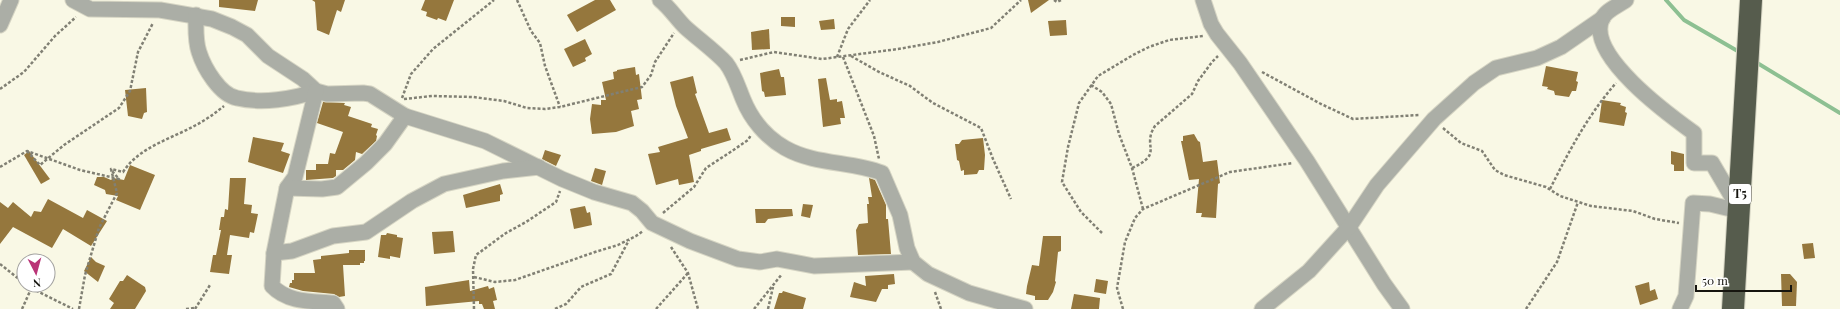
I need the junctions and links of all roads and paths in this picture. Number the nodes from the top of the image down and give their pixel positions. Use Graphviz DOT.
graph roads {
  1 [pos="11,0"];
  2 [pos="73,0"];
  3 [pos="494,0"];
  4 [pos="517,0"];
  5 [pos="660,0"];
  6 [pos="870,0"];
  7 [pos="1021,0"];
  8 [pos="1054,0"];
  9 [pos="1060,0"];
  10 [pos="1203,0"];
  11 [pos="1626,0"];
  12 [pos="1751,0"];
  13 [pos="90,9"];
  14 [pos="160,10"];
  15 [pos="196,15"];
  16 [pos="1603,18"];
  17 [pos="680,22"];
  18 [pos="0,25"];
  19 [pos="1217,34"];
  20 [pos="1227,48"];
  21 [pos="851,56"];
  22 [pos="837,57"];
  23 [pos="843,57"];
  24 [pos="1240,63"];
  25 [pos="726,64"];
  26 [pos="1624,73"];
  27 [pos="1091,86"];
  28 [pos="0,88"];
  29 [pos="316,91"];
  30 [pos="236,98"];
  31 [pos="560,107"];
  32 [pos="405,116"];
  33 [pos="1437,117"];
  34 [pos="757,124"];
  35 [pos="27,151"];
  36 [pos="1307,161"];
  37 [pos="0,167"];
  38 [pos="539,167"];
  39 [pos="1132,168"];
  40 [pos="111,169"];
  41 [pos="882,173"];
  42 [pos="562,179"];
  43 [pos="287,188"];
  44 [pos="1550,189"];
  45 [pos="1011,199"];
  46 [pos="1578,202"];
  47 [pos="1143,209"];
  48 [pos="1739,210"];
  49 [pos="652,223"];
  50 [pos="1691,224"];
  51 [pos="1349,227"];
  52 [pos="1102,233"];
  53 [pos="629,240"];
  54 [pos="668,244"];
  55 [pos="274,253"];
  56 [pos="790,262"];
  57 [pos="913,262"];
  58 [pos="0,264"];
  59 [pos="688,273"];
  60 [pos="16,277"];
  61 [pos="474,277"];
  62 [pos="210,285"];
  63 [pos="773,287"];
  64 [pos="29,293"];
  65 [pos="42,293"];
  66 [pos="195,308"];
  67 [pos="22,309"];
  68 [pos="73,309"];
  69 [pos="79,309"];
  70 [pos="186,309"];
  71 [pos="337,309"];
  72 [pos="474,309"];
  73 [pos="557,309"];
  74 [pos="651,309"];
  75 [pos="656,309"];
  76 [pos="698,309"];
  77 [pos="754,309"];
  78 [pos="768,309"];
  79 [pos="1025,309"];
  80 [pos="1123,309"];
  81 [pos="1262,309"];
  82 [pos="1402,309"];
  83 [pos="1526,309"];
  84 [pos="1680,309"];
  85 [pos="1733,309"];
  1 -- 18 [label="street"];
  2 -- 13 [label="street"];
  3 -- 31 [label="path"];
  4 -- 31 [label="path"];
  5 -- 17 [label="street"];
  6 -- 22 [label="path"];
  7 -- 21 [label="path"];
  8 -- 9 [label="path"];
  10 -- 19 [label="street"];
  11 -- 16 [label="street"];
  12 -- 48 [label="highway, T5"];
  13 -- 14 [label="street"];
  13 -- 28 [label="path"];
  14 -- 15 [label="street"];
  14 -- 35 [label="path"];
  15 -- 29 [label="street"];
  15 -- 30 [label="street"];
  16 -- 26 [label="street"];
  16 -- 33 [label="street"];
  17 -- 25 [label="street"];
  17 -- 31 [label="path"];
  19 -- 20 [label="street"];
  19 -- 27 [label="path"];
  20 -- 24 [label="street"];
  20 -- 39 [label="path"];
  21 -- 23 [label="path"];
  21 -- 45 [label="path"];
  22 -- 23 [label="path"];
  22 -- 25 [label="path"];
  23 -- 41 [label="path"];
  24 -- 33 [label="path"];
  24 -- 36 [label="street"];
  25 -- 34 [label="street"];
  26 -- 44 [label="path"];
  26 -- 48 [label="street"];
  27 -- 39 [label="path"];
  27 -- 52 [label="path"];
  29 -- 30 [label="street"];
  29 -- 32 [label="street"];
  29 -- 43 [label="street"];
  30 -- 40 [label="path"];
  32 -- 38 [label="street"];
  32 -- 43 [label="street"];
  33 -- 44 [label="path"];
  33 -- 51 [label="street"];
  34 -- 41 [label="street"];
  34 -- 49 [label="path"];
  35 -- 37 [label="path"];
  35 -- 40 [label="path"];
  36 -- 47 [label="path"];
  36 -- 51 [label="street"];
  38 -- 42 [label="street"];
  38 -- 55 [label="street"];
  39 -- 47 [label="path"];
  40 -- 69 [label="path"];
  41 -- 57 [label="street"];
  42 -- 49 [label="street"];
  42 -- 61 [label="path"];
  43 -- 55 [label="street"];
  44 -- 46 [label="path"];
  46 -- 50 [label="path"];
  46 -- 83 [label="path"];
  47 -- 80 [label="path"];
  48 -- 50 [label="street"];
  48 -- 85 [label="highway, T5"];
  49 -- 53 [label="path"];
  49 -- 56 [label="street"];
  50 -- 84 [label="street"];
  51 -- 81 [label="street"];
  51 -- 82 [label="street"];
  53 -- 61 [label="path"];
  53 -- 73 [label="path"];
  54 -- 59 [label="path"];
  55 -- 71 [label="street"];
  56 -- 57 [label="street"];
  56 -- 63 [label="path"];
  57 -- 79 [label="street"];
  58 -- 60 [label="path"];
  59 -- 75 [label="path"];
  59 -- 76 [label="path"];
  61 -- 72 [label="path"];
  62 -- 66 [label="path"];
  63 -- 77 [label="path"];
  63 -- 78 [label="path"];
  64 -- 67 [label="path"];
  65 -- 68 [label="path"];
  66 -- 70 [label="path"];
  74 -- 75 [label="path"];
}
